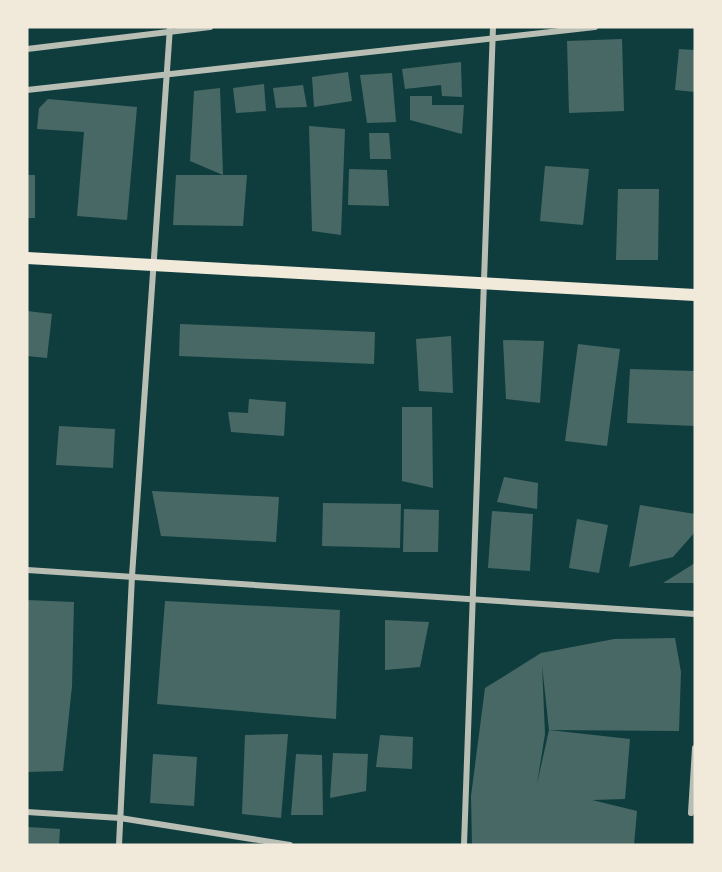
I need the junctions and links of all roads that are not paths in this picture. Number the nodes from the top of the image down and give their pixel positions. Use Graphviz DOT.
graph roads {
  1 [pos="210,27"];
  2 [pos="493,27"];
  3 [pos="595,27"];
  4 [pos="170,29"];
  5 [pos="493,38"];
  6 [pos="27,49"];
  7 [pos="167,76"];
  8 [pos="27,90"];
  9 [pos="27,258"];
  10 [pos="155,265"];
  11 [pos="485,283"];
  12 [pos="695,295"];
  13 [pos="27,570"];
  14 [pos="132,576"];
  15 [pos="471,598"];
  16 [pos="695,614"];
  17 [pos="695,748"];
  18 [pos="27,812"];
  19 [pos="691,813"];
  20 [pos="120,818"];
  21 [pos="119,845"];
  22 [pos="290,845"];
  23 [pos="464,845"];
  1 -- 4 [label="street"];
  2 -- 5 [label="street"];
  3 -- 5 [label="street"];
  4 -- 6 [label="street"];
  4 -- 7 [label="street"];
  5 -- 7 [label="street"];
  5 -- 11 [label="street"];
  7 -- 8 [label="street"];
  7 -- 10 [label="street"];
  9 -- 10 [label="main road"];
  10 -- 11 [label="main road"];
  10 -- 14 [label="street"];
  11 -- 12 [label="main road"];
  11 -- 15 [label="street"];
  13 -- 14 [label="street"];
  14 -- 15 [label="street"];
  14 -- 20 [label="street"];
  15 -- 16 [label="street"];
  15 -- 23 [label="street"];
  17 -- 19 [label="street"];
  18 -- 20 [label="street"];
  20 -- 21 [label="street"];
  20 -- 22 [label="street"];
}
